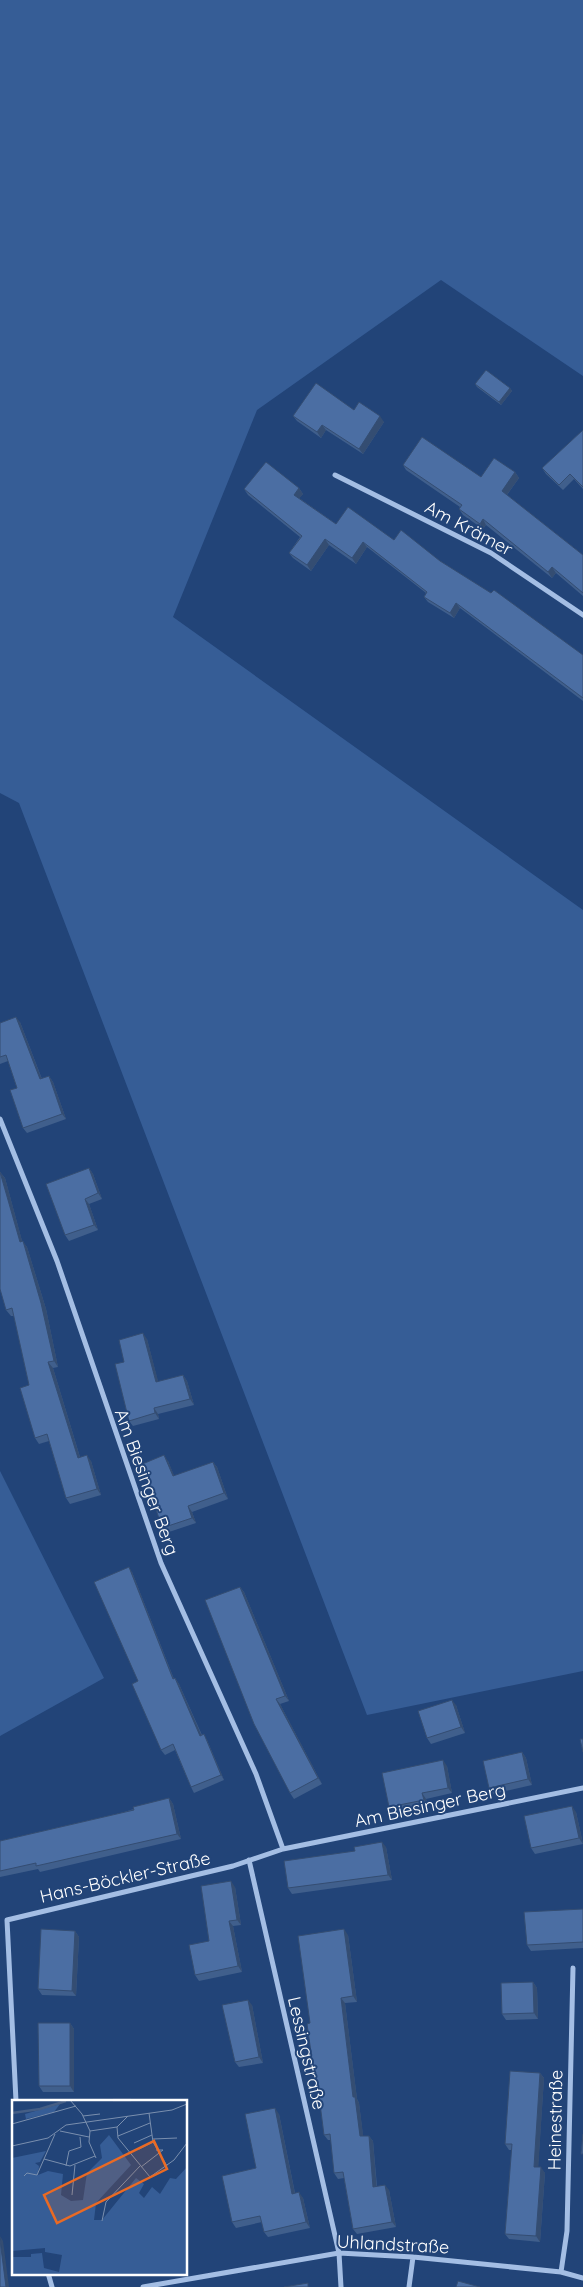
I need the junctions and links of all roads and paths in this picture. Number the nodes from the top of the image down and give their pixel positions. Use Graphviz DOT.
graph roads {
  1 [pos="335,476"];
  2 [pos="583,615"];
  3 [pos="0,1119"];
  4 [pos="583,1788"];
  5 [pos="284,1849"];
  6 [pos="249,1860"];
  7 [pos="0,1920"];
  8 [pos="7,1920"];
  9 [pos="573,1968"];
  10 [pos="16,2100"];
  11 [pos="339,2253"];
  12 [pos="413,2257"];
  13 [pos="561,2272"];
  14 [pos="48,2274"];
  15 [pos="583,2278"];
  16 [pos="52,2287"];
  17 [pos="143,2287"];
  18 [pos="341,2287"];
  19 [pos="409,2287"];
  1 -- 2 [label="street, Am Krämer"];
  3 -- 5 [label="street, Am Biesinger Berg"];
  4 -- 5 [label="street, Am Biesinger Berg"];
  5 -- 6 [label="street, Am Biesinger Berg"];
  6 -- 8 [label="street, Hans-Böckler-Straße"];
  6 -- 11 [label="street, Lessingstraße"];
  7 -- 8 [label="street, Hans-Böckler-Straße"];
  8 -- 10 [label="street"];
  9 -- 13 [label="street, Heinestraße"];
  11 -- 12 [label="street, Uhlandstraße"];
  11 -- 17 [label="street, Uhlandstraße"];
  11 -- 18 [label="street, Lessingstraße"];
  12 -- 13 [label="street, Uhlandstraße"];
  12 -- 19 [label="street"];
  13 -- 15 [label="street, Uhlandstraße"];
  14 -- 16 [label="street"];
}
